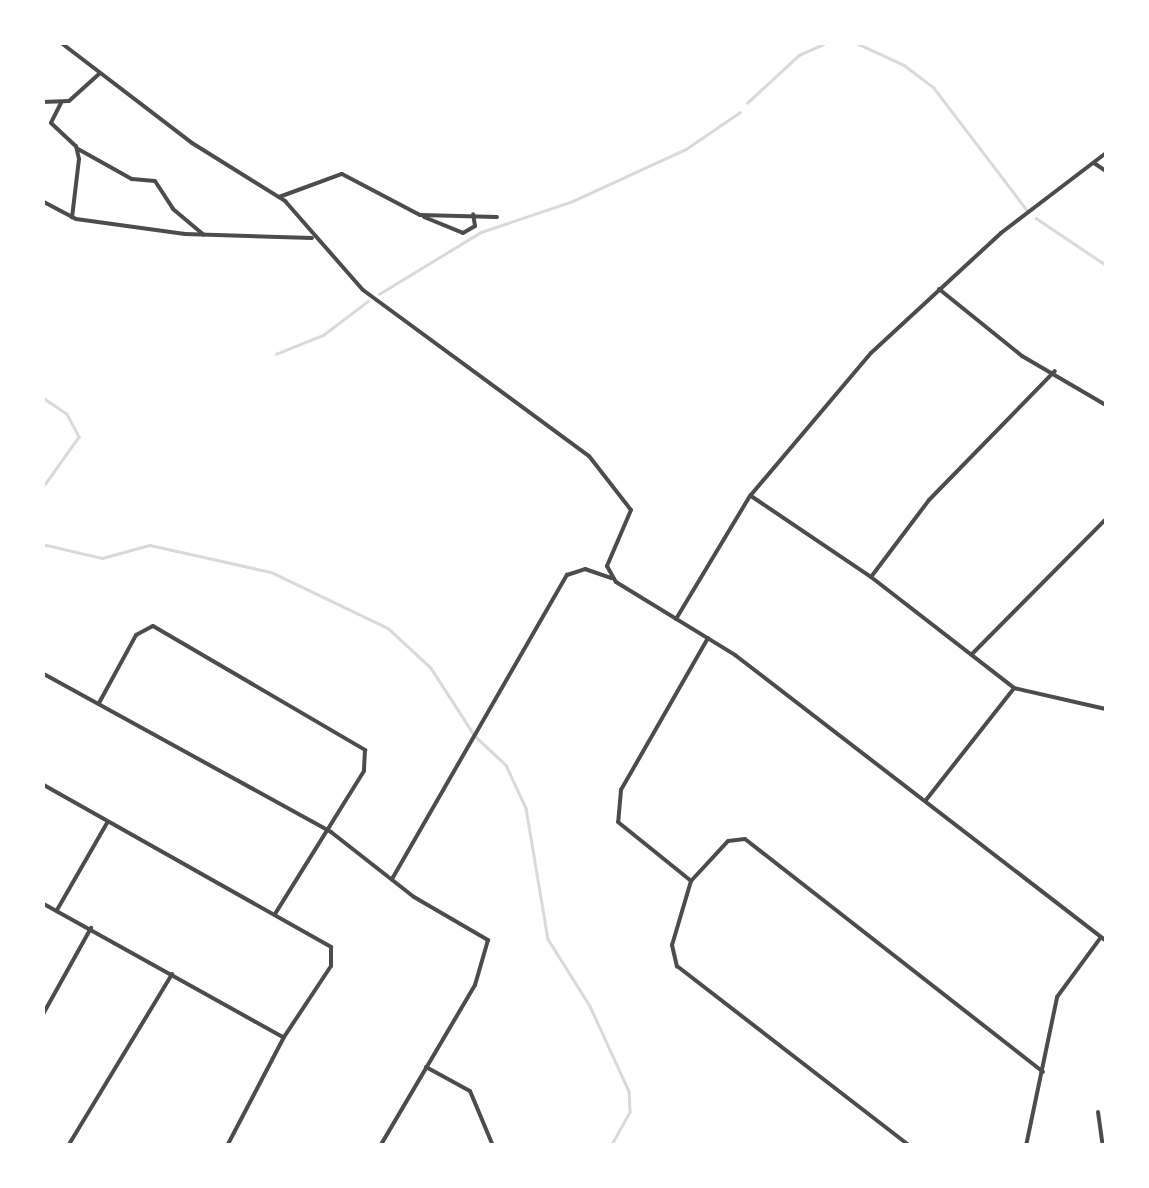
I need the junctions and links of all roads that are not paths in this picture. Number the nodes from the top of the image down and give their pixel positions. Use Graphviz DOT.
graph roads {
  1 [pos="60,42"];
  2 [pos="99,74"];
  3 [pos="42,102"];
  4 [pos="61,103"];
  5 [pos="78,149"];
  6 [pos="1106,152"];
  7 [pos="1094,163"];
  8 [pos="1106,171"];
  9 [pos="279,197"];
  10 [pos="42,202"];
  11 [pos="473,214"];
  12 [pos="420,215"];
  13 [pos="497,217"];
  14 [pos="72,218"];
  15 [pos="205,236"];
  16 [pos="312,238"];
  17 [pos="938,289"];
  18 [pos="1055,372"];
  19 [pos="1106,406"];
  20 [pos="750,496"];
  21 [pos="1106,519"];
  22 [pos="871,577"];
  23 [pos="611,578"];
  24 [pos="676,619"];
  25 [pos="708,638"];
  26 [pos="972,654"];
  27 [pos="42,673"];
  28 [pos="1014,688"];
  29 [pos="99,704"];
  30 [pos="1106,709"];
  31 [pos="42,784"];
  32 [pos="926,800"];
  33 [pos="108,823"];
  34 [pos="330,832"];
  35 [pos="392,879"];
  36 [pos="691,882"];
  37 [pos="42,903"];
  38 [pos="57,910"];
  39 [pos="275,914"];
  40 [pos="91,928"];
  41 [pos="1104,939"];
  42 [pos="172,974"];
  43 [pos="42,1016"];
  44 [pos="284,1037"];
  45 [pos="426,1067"];
  46 [pos="1043,1072"];
  47 [pos="1098,1112"];
  48 [pos="68,1146"];
  49 [pos="227,1146"];
  50 [pos="380,1146"];
  51 [pos="493,1146"];
  52 [pos="910,1146"];
  53 [pos="1026,1146"];
  54 [pos="1103,1146"];
  1 -- 2 [label="street"];
  2 -- 4 [label="street"];
  2 -- 9 [label="street"];
  3 -- 4 [label="street"];
  4 -- 5 [label="street"];
  5 -- 14 [label="street"];
  5 -- 15 [label="street"];
  6 -- 7 [label="street"];
  7 -- 8 [label="street"];
  7 -- 17 [label="street"];
  9 -- 12 [label="street"];
  9 -- 16 [label="street"];
  10 -- 14 [label="street"];
  11 -- 12 [label="street"];
  11 -- 12 [label="street"];
  11 -- 13 [label="street"];
  14 -- 15 [label="street"];
  15 -- 16 [label="street"];
  16 -- 23 [label="street"];
  17 -- 18 [label="street"];
  17 -- 20 [label="street"];
  18 -- 19 [label="street"];
  18 -- 22 [label="street"];
  20 -- 22 [label="street"];
  20 -- 24 [label="street"];
  21 -- 26 [label="street"];
  22 -- 26 [label="street"];
  23 -- 24 [label="street"];
  23 -- 35 [label="street"];
  24 -- 25 [label="street"];
  25 -- 32 [label="street"];
  25 -- 36 [label="street"];
  26 -- 28 [label="street"];
  27 -- 29 [label="street"];
  28 -- 30 [label="street"];
  28 -- 32 [label="street"];
  29 -- 34 [label="street"];
  29 -- 34 [label="street"];
  31 -- 33 [label="street"];
  32 -- 41 [label="street"];
  33 -- 38 [label="street"];
  33 -- 39 [label="street"];
  34 -- 35 [label="street"];
  34 -- 39 [label="street"];
  35 -- 45 [label="street"];
  36 -- 46 [label="street"];
  36 -- 52 [label="street"];
  37 -- 38 [label="street"];
  38 -- 40 [label="street"];
  39 -- 44 [label="street"];
  40 -- 42 [label="street"];
  40 -- 43 [label="street"];
  41 -- 46 [label="street"];
  42 -- 44 [label="street"];
  42 -- 48 [label="street"];
  44 -- 49 [label="street"];
  45 -- 50 [label="street"];
  45 -- 51 [label="street"];
  46 -- 53 [label="street"];
  47 -- 54 [label="street"];
}
